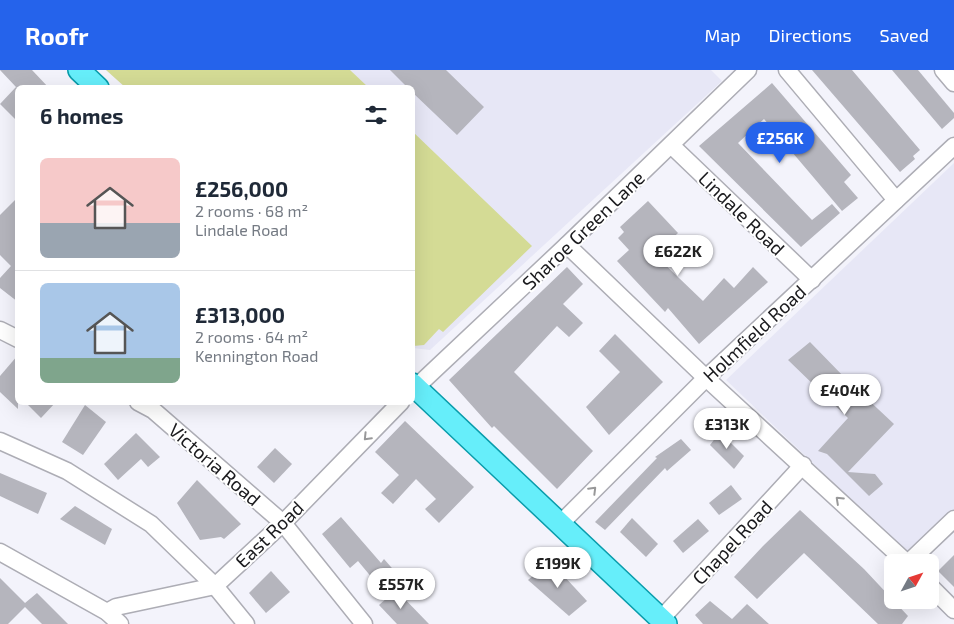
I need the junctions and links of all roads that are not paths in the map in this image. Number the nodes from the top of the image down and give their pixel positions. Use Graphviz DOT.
graph roads {
  1 [pos="79,70"];
  2 [pos="748,70"];
  3 [pos="788,70"];
  4 [pos="943,70"];
  5 [pos="954,83"];
  6 [pos="95,85"];
  7 [pos="672,146"];
  8 [pos="954,146"];
  9 [pos="896,200"];
  10 [pos="568,245"];
  11 [pos="812,280"];
  12 [pos="0,330"];
  13 [pos="15,338"];
  14 [pos="706,378"];
  15 [pos="415,386"];
  16 [pos="415,388"];
  17 [pos="143,405"];
  18 [pos="398,405"];
  19 [pos="0,441"];
  20 [pos="803,466"];
  21 [pos="954,518"];
  22 [pos="283,523"];
  23 [pos="559,525"];
  24 [pos="0,552"];
  25 [pos="899,554"];
  26 [pos="916,554"];
  27 [pos="215,586"];
  28 [pos="939,595"];
  29 [pos="954,610"];
  30 [pos="107,612"];
  31 [pos="663,622"];
  32 [pos="120,624"];
  33 [pos="246,624"];
  34 [pos="364,624"];
  1 -- 6 [label="main road"];
  2 -- 7 [label="street, Sharoe Green Lane"];
  3 -- 9 [label="street"];
  4 -- 5 [label="street"];
  7 -- 10 [label="street, Sharoe Green Lane"];
  7 -- 11 [label="street, Lindale Road"];
  8 -- 9 [label="street, Holmfield Road"];
  9 -- 11 [label="street, Holmfield Road"];
  10 -- 14 [label="street"];
  10 -- 15 [label="street, Sharoe Green Lane"];
  11 -- 14 [label="street, Holmfield Road"];
  12 -- 13 [label="street"];
  14 -- 20 [label="street"];
  23 -- 14 [label="street, Holmfield Road, one-way"];
  16 -- 23 [label="main road"];
  17 -- 22 [label="street, Victoria Road"];
  18 -- 22 [label="street, East Road, one-way"];
  19 -- 27 [label="street"];
  25 -- 20 [label="street, one-way"];
  20 -- 31 [label="street, Chapel Road"];
  21 -- 26 [label="street"];
  22 -- 27 [label="street, East Road"];
  22 -- 34 [label="street, Victoria Road"];
  23 -- 31 [label="main road"];
  24 -- 30 [label="street"];
  27 -- 30 [label="street"];
  27 -- 33 [label="street"];
  28 -- 29 [label="street"];
  30 -- 32 [label="street"];
}
